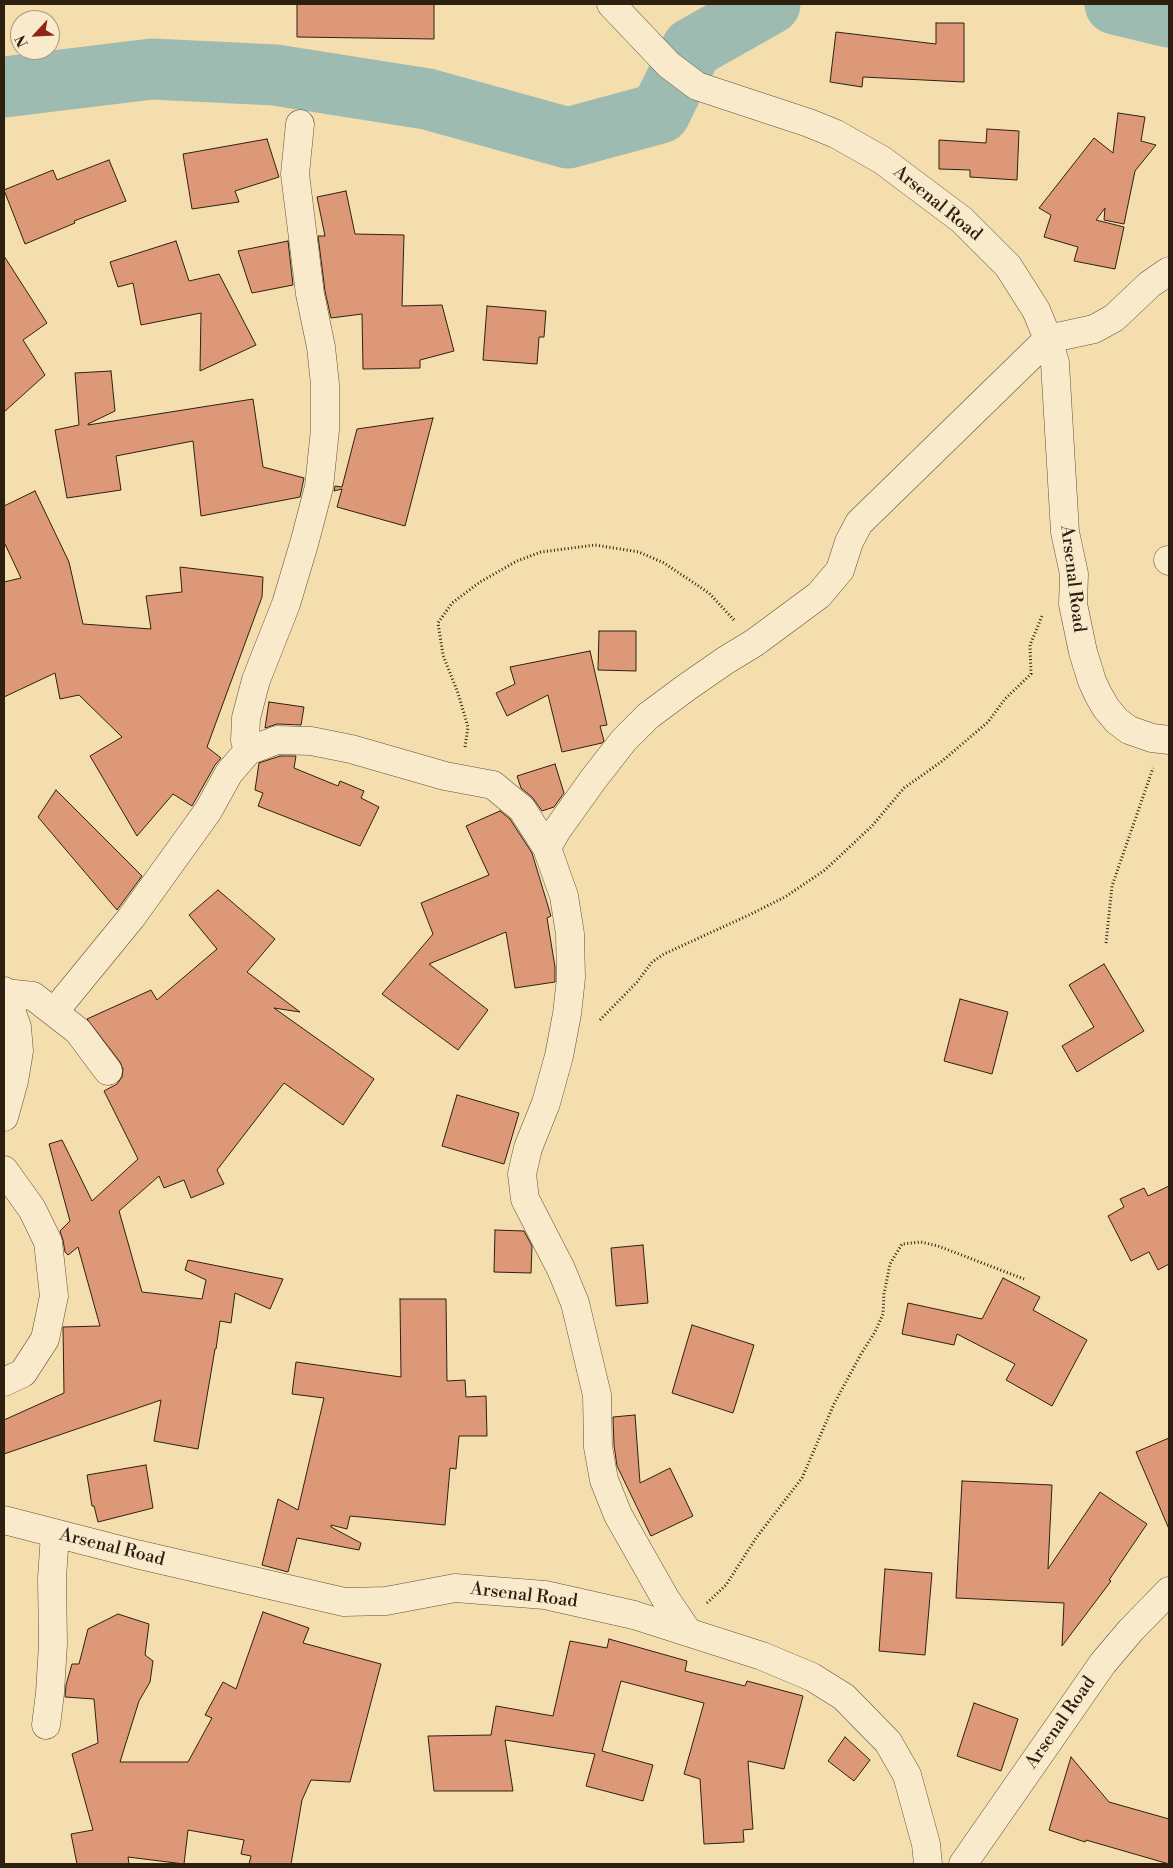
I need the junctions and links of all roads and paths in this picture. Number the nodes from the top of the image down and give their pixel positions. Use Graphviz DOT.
graph roads {
  1 [pos="611,4"];
  2 [pos="300,124"];
  3 [pos="1169,271"];
  4 [pos="1048,339"];
  5 [pos="1074,574"];
  6 [pos="754,644"];
  7 [pos="1169,740"];
  8 [pos="248,751"];
  9 [pos="1154,765"];
  10 [pos="445,776"];
  11 [pos="547,848"];
  12 [pos="1106,943"];
  13 [pos="4,992"];
  14 [pos="54,1012"];
  15 [pos="598,1021"];
  16 [pos="108,1071"];
  17 [pos="4,1117"];
  18 [pos="4,1170"];
  19 [pos="1024,1279"];
  20 [pos="4,1382"];
  21 [pos="4,1520"];
  22 [pos="55,1534"];
  23 [pos="1169,1591"];
  24 [pos="683,1625"];
  25 [pos="46,1725"];
  26 [pos="928,1864"];
  27 [pos="963,1864"];
  1 -- 4 [label="street, Arsenal Road"];
  2 -- 8 [label="street"];
  3 -- 4 [label="street"];
  4 -- 5 [label="street, Arsenal Road"];
  4 -- 6 [label="street"];
  5 -- 7 [label="street, Arsenal Road"];
  5 -- 15 [label="path"];
  6 -- 10 [label="path"];
  6 -- 11 [label="street"];
  8 -- 10 [label="street"];
  8 -- 14 [label="street"];
  9 -- 12 [label="path"];
  10 -- 11 [label="street"];
  11 -- 24 [label="street"];
  13 -- 14 [label="street"];
  13 -- 17 [label="street"];
  14 -- 16 [label="street"];
  18 -- 20 [label="street"];
  19 -- 24 [label="path"];
  21 -- 22 [label="street, Arsenal Road"];
  22 -- 24 [label="street, Arsenal Road"];
  22 -- 25 [label="street"];
  23 -- 27 [label="street, Arsenal Road"];
  24 -- 26 [label="street, Arsenal Road"];
}
